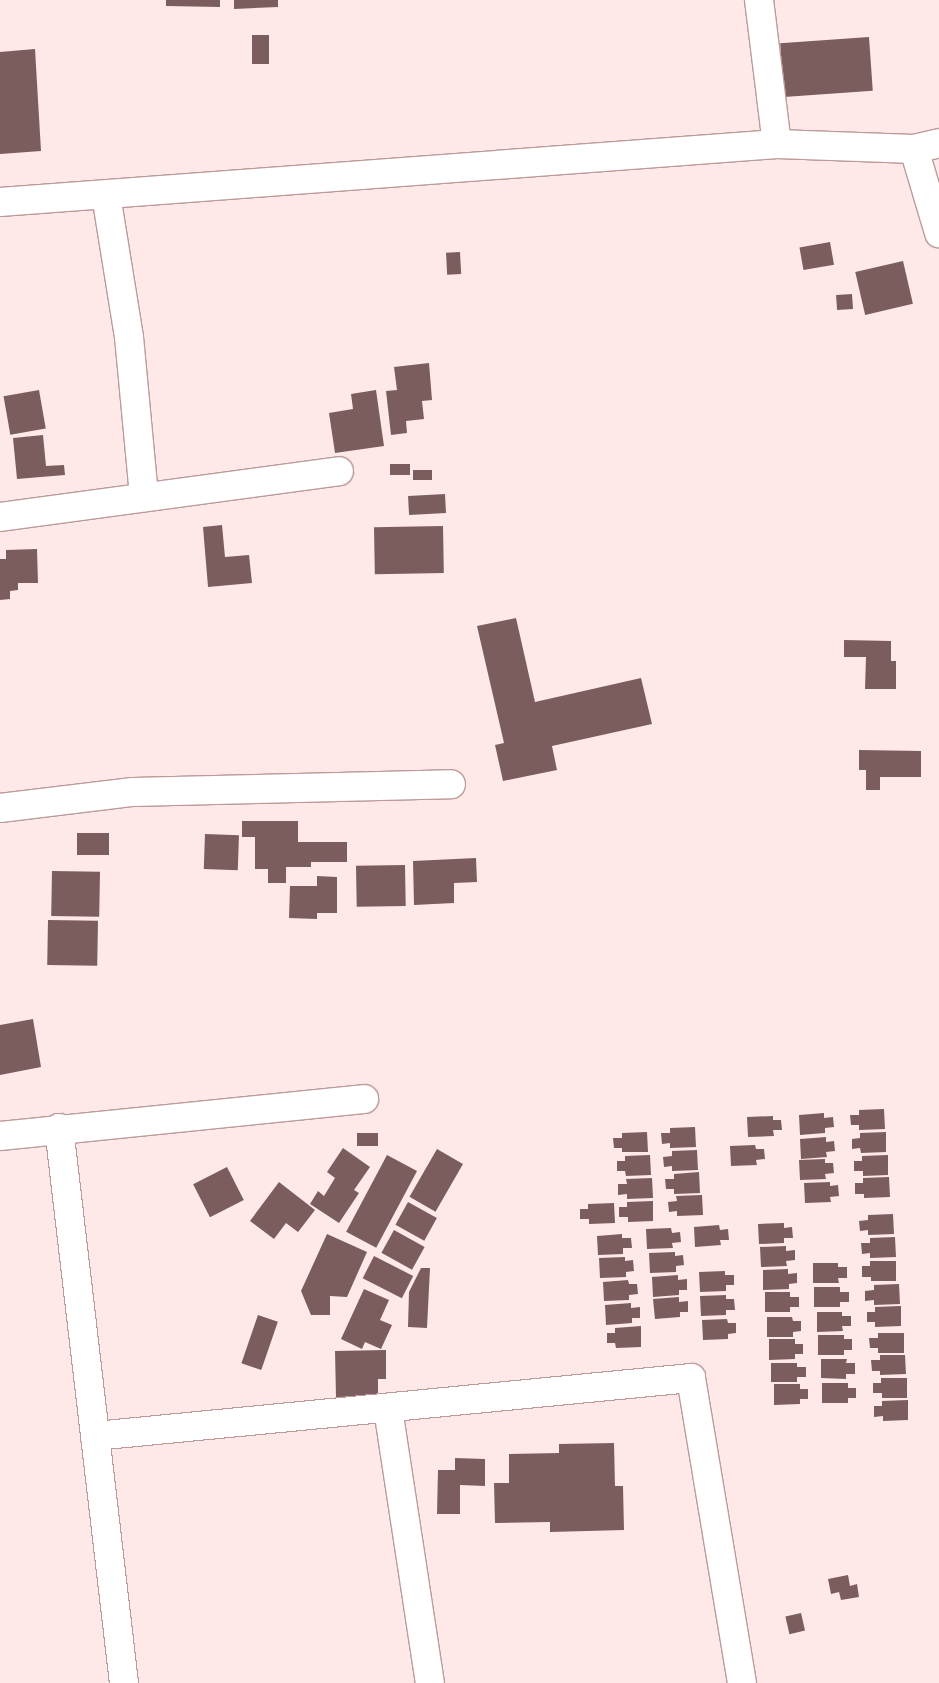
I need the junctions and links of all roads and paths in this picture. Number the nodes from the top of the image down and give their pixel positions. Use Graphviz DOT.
graph roads {
  1 [pos="759,0"];
  2 [pos="777,144"];
  3 [pos="926,146"];
  4 [pos="106,195"];
  5 [pos="0,202"];
  6 [pos="939,232"];
  7 [pos="340,471"];
  8 [pos="144,497"];
  9 [pos="0,517"];
  10 [pos="451,784"];
  11 [pos="0,808"];
  12 [pos="364,1099"];
  13 [pos="59,1128"];
  14 [pos="0,1136"];
  15 [pos="388,1409"];
  16 [pos="95,1436"];
  17 [pos="124,1683"];
  18 [pos="430,1683"];
  19 [pos="742,1683"];
  1 -- 2 [label="street"];
  2 -- 3 [label="street"];
  2 -- 4 [label="street"];
  3 -- 6 [label="street"];
  4 -- 5 [label="street"];
  4 -- 8 [label="street"];
  7 -- 8 [label="street"];
  8 -- 9 [label="street"];
  10 -- 11 [label="street"];
  12 -- 13 [label="street"];
  13 -- 14 [label="street"];
  13 -- 16 [label="street"];
  15 -- 16 [label="street"];
  15 -- 18 [label="street"];
  15 -- 19 [label="street"];
  16 -- 17 [label="street"];
}
